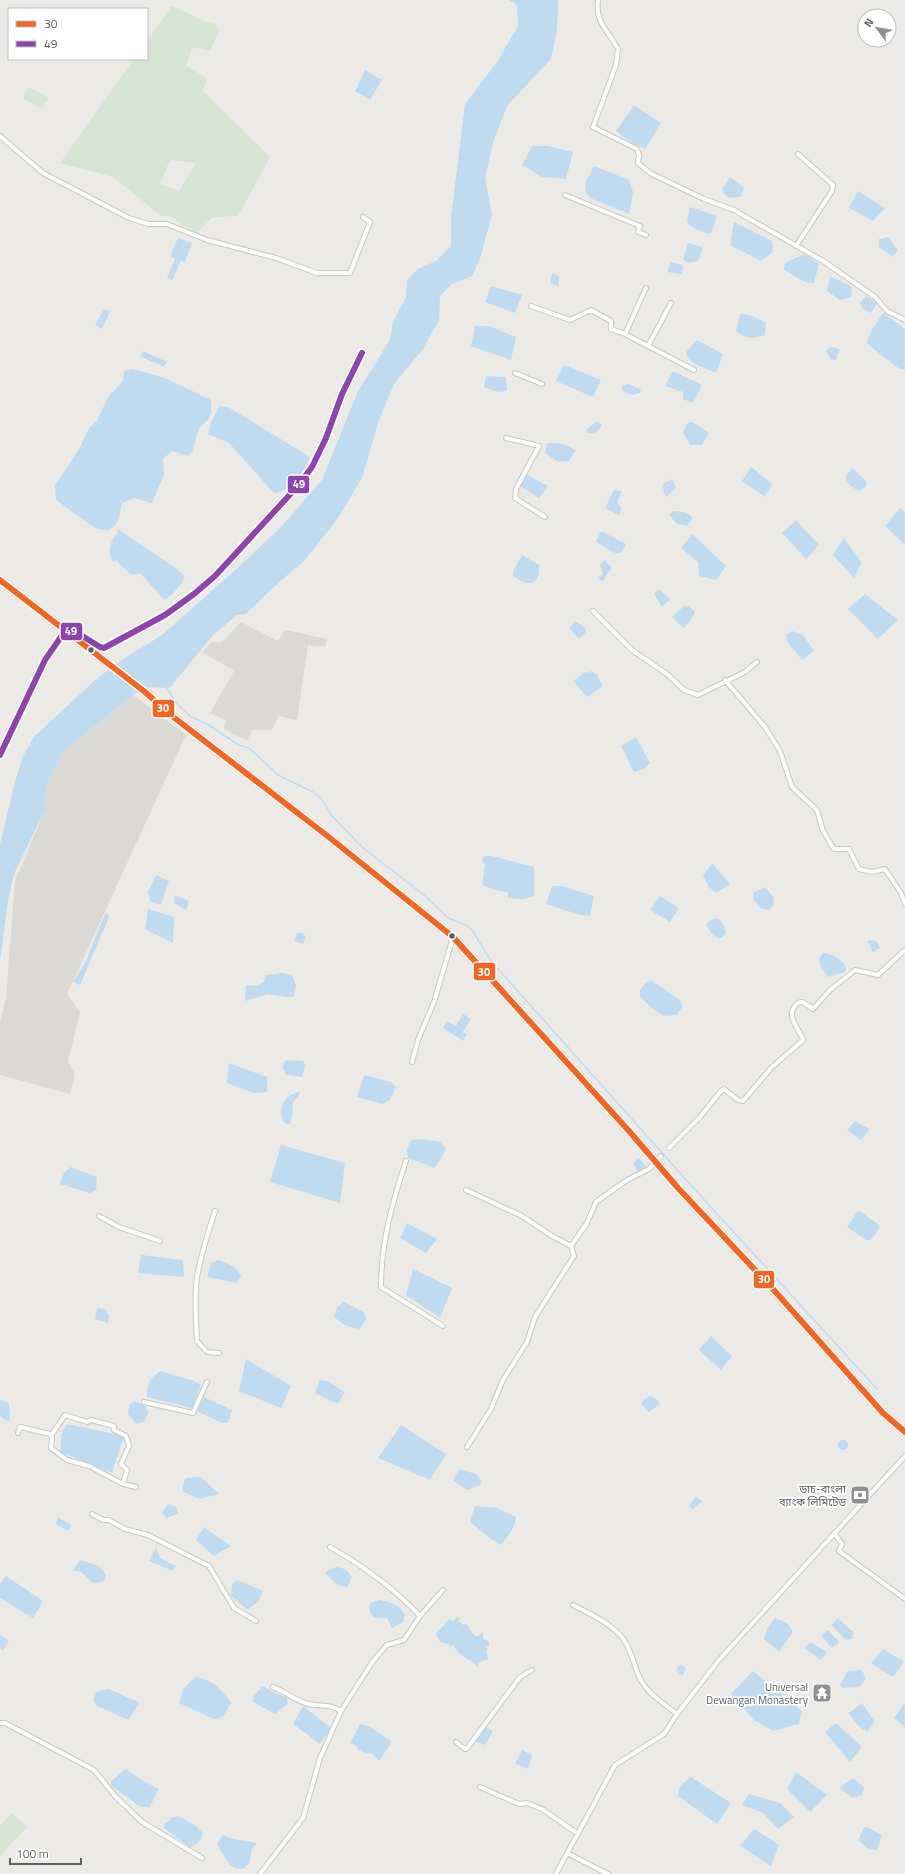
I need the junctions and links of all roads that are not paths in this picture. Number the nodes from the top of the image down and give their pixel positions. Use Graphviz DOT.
graph roads {
  1 [pos="598,0"];
  2 [pos="0,136"];
  3 [pos="798,154"];
  4 [pos="565,196"];
  5 [pos="363,217"];
  6 [pos="646,235"];
  7 [pos="796,246"];
  8 [pos="646,288"];
  9 [pos="671,303"];
  10 [pos="532,306"];
  11 [pos="905,320"];
  12 [pos="625,334"];
  13 [pos="648,346"];
  14 [pos="362,353"];
  15 [pos="694,370"];
  16 [pos="515,373"];
  17 [pos="542,384"];
  18 [pos="506,438"];
  19 [pos="545,517"];
  20 [pos="0,580"];
  21 [pos="594,611"];
  22 [pos="65,631"];
  23 [pos="757,662"];
  24 [pos="725,680"];
  25 [pos="0,755"];
  26 [pos="905,904"];
  27 [pos="453,937"];
  28 [pos="905,950"];
  29 [pos="412,1062"];
  30 [pos="669,1148"];
  31 [pos="661,1156"];
  32 [pos="406,1161"];
  33 [pos="656,1162"];
  34 [pos="466,1190"];
  35 [pos="215,1212"];
  36 [pos="99,1216"];
  37 [pos="160,1241"];
  38 [pos="571,1246"];
  39 [pos="443,1326"];
  40 [pos="219,1353"];
  41 [pos="207,1382"];
  42 [pos="144,1402"];
  43 [pos="905,1432"];
  44 [pos="18,1433"];
  45 [pos="51,1436"];
  46 [pos="466,1448"];
  47 [pos="905,1456"];
  48 [pos="123,1484"];
  49 [pos="136,1487"];
  50 [pos="92,1514"];
  51 [pos="834,1533"];
  52 [pos="330,1547"];
  53 [pos="442,1590"];
  54 [pos="905,1599"];
  55 [pos="573,1605"];
  56 [pos="420,1616"];
  57 [pos="256,1620"];
  58 [pos="532,1670"];
  59 [pos="272,1687"];
  60 [pos="342,1711"];
  61 [pos="677,1714"];
  62 [pos="0,1723"];
  63 [pos="456,1742"];
  64 [pos="480,1787"];
  65 [pos="578,1834"];
  66 [pos="567,1852"];
  67 [pos="202,1858"];
  68 [pos="260,1874"];
  69 [pos="556,1874"];
  70 [pos="608,1874"];
  1 -- 7 [label="street"];
  2 -- 5 [label="street"];
  3 -- 7 [label="street"];
  4 -- 6 [label="street"];
  7 -- 11 [label="street"];
  8 -- 12 [label="street"];
  9 -- 13 [label="street"];
  10 -- 12 [label="street"];
  12 -- 13 [label="street"];
  13 -- 15 [label="street"];
  14 -- 22 [label="street"];
  16 -- 17 [label="street"];
  18 -- 19 [label="street"];
  20 -- 22 [label="highway"];
  21 -- 24 [label="street"];
  22 -- 25 [label="street"];
  22 -- 27 [label="highway"];
  23 -- 24 [label="street"];
  24 -- 26 [label="street"];
  27 -- 29 [label="street"];
  27 -- 33 [label="highway"];
  28 -- 30 [label="street"];
  31 -- 33 [label="street"];
  32 -- 39 [label="street"];
  33 -- 38 [label="street"];
  33 -- 43 [label="highway"];
  34 -- 38 [label="street"];
  35 -- 40 [label="street"];
  36 -- 37 [label="street"];
  38 -- 46 [label="street"];
  41 -- 42 [label="street"];
  44 -- 45 [label="street"];
  45 -- 48 [label="street"];
  45 -- 48 [label="street"];
  47 -- 51 [label="street"];
  48 -- 49 [label="street"];
  50 -- 57 [label="street"];
  51 -- 54 [label="street"];
  51 -- 61 [label="street"];
  52 -- 56 [label="street"];
  53 -- 56 [label="street"];
  55 -- 61 [label="street"];
  56 -- 60 [label="street"];
  58 -- 63 [label="street"];
  59 -- 60 [label="street"];
  60 -- 68 [label="street"];
  61 -- 65 [label="street"];
  62 -- 67 [label="street"];
  64 -- 65 [label="street"];
  65 -- 66 [label="street"];
  66 -- 69 [label="street"];
  66 -- 70 [label="street"];
}
